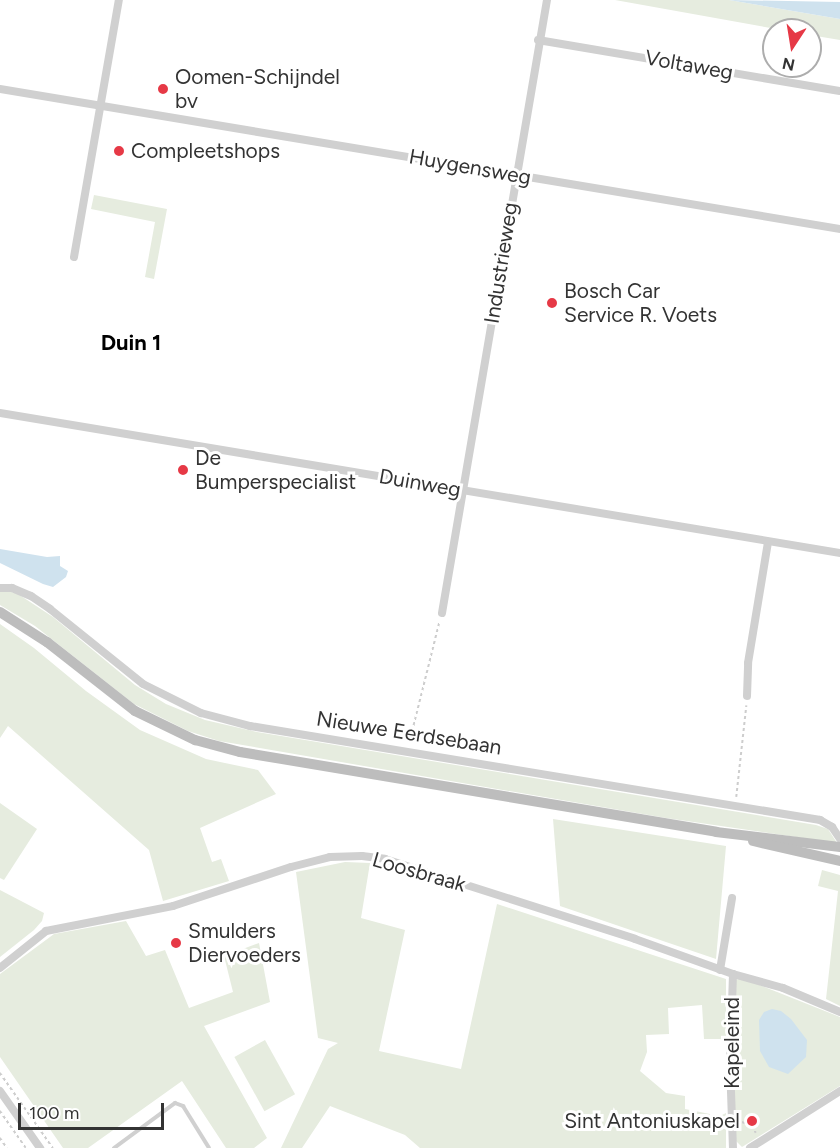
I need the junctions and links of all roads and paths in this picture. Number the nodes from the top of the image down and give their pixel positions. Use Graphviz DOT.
graph roads {
  1 [pos="119,0"];
  2 [pos="547,0"];
  3 [pos="538,40"];
  4 [pos="0,89"];
  5 [pos="840,91"];
  6 [pos="100,105"];
  7 [pos="516,175"];
  8 [pos="840,229"];
  9 [pos="74,257"];
  10 [pos="0,413"];
  11 [pos="463,490"];
  12 [pos="768,542"];
  13 [pos="840,554"];
  14 [pos="0,588"];
  15 [pos="0,612"];
  16 [pos="442,613"];
  17 [pos="747,696"];
  18 [pos="407,752"];
  19 [pos="735,807"];
  20 [pos="716,832"];
  21 [pos="840,839"];
  22 [pos="840,847"];
  23 [pos="840,861"];
  24 [pos="732,898"];
  25 [pos="0,968"];
  26 [pos="720,970"];
  27 [pos="733,974"];
  28 [pos="840,1011"];
  29 [pos="0,1073"];
  30 [pos="0,1091"];
  31 [pos="840,1091"];
  32 [pos="0,1111"];
  33 [pos="732,1123"];
  34 [pos="0,1138"];
  35 [pos="758,1142"];
  36 [pos="7,1148"];
  37 [pos="26,1148"];
  38 [pos="40,1148"];
  39 [pos="53,1148"];
  40 [pos="114,1148"];
  41 [pos="209,1148"];
  42 [pos="733,1148"];
  43 [pos="750,1148"];
  1 -- 6 [label="street"];
  2 -- 3 [label="street, Industrieweg"];
  3 -- 5 [label="street, Voltaweg"];
  3 -- 7 [label="street, Industrieweg"];
  4 -- 6 [label="street, Huygensweg"];
  6 -- 7 [label="street, Huygensweg"];
  6 -- 9 [label="street"];
  7 -- 8 [label="street, Huygensweg"];
  7 -- 11 [label="street, Industrieweg"];
  10 -- 11 [label="street, Duinweg"];
  11 -- 12 [label="street, Duinweg"];
  11 -- 16 [label="street, Industrieweg"];
  12 -- 13 [label="street, Duinweg"];
  12 -- 17 [label="street"];
  14 -- 18 [label="street, Nieuwe Eerdsebaan"];
  15 -- 20 [label="main road"];
  16 -- 18 [label="path"];
  17 -- 19 [label="path"];
  18 -- 19 [label="street, Nieuwe Eerdsebaan"];
  19 -- 21 [label="street, Nieuwe Eerdsebaan"];
  20 -- 22 [label="main road"];
  20 -- 23 [label="main road"];
  24 -- 26 [label="street"];
  25 -- 26 [label="street, Loosbraak"];
  26 -- 27 [label="street, Loosbraak"];
  27 -- 28 [label="street, Loosbraak"];
  27 -- 33 [label="street, Kapeleind"];
  29 -- 39 [label="path"];
  30 -- 38 [label="street"];
  31 -- 35 [label="street"];
  32 -- 37 [label="path"];
  33 -- 35 [label="path"];
  33 -- 42 [label="street, Kapeleind"];
  34 -- 36 [label="path"];
  35 -- 43 [label="street"];
  40 -- 41 [label="lane"];
}
